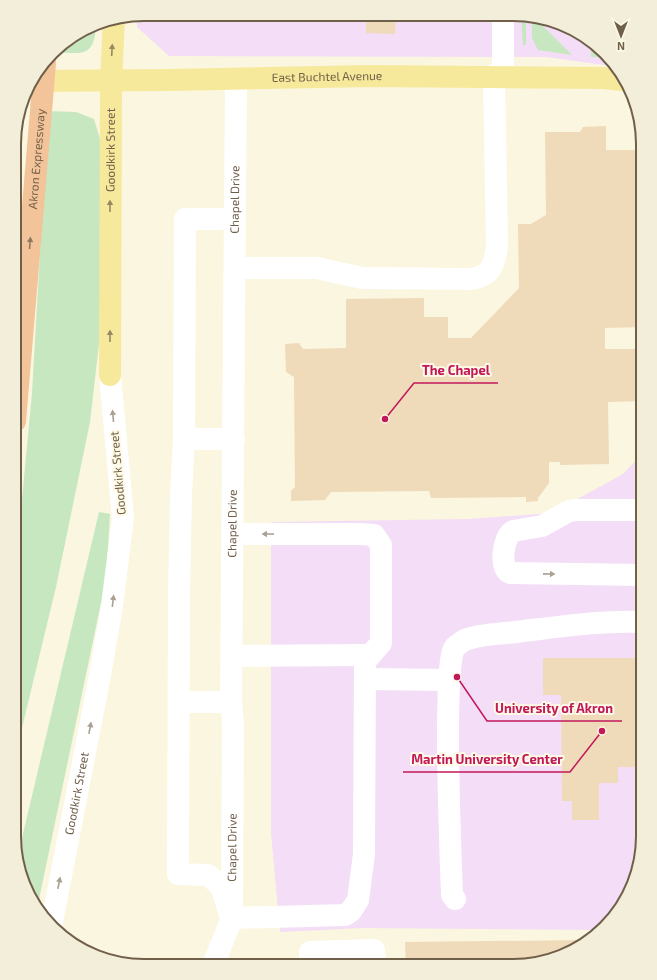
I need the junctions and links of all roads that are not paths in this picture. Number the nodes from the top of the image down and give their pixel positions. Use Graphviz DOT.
graph roads {
  1 [pos="502,21"];
  2 [pos="114,25"];
  3 [pos="44,73"];
  4 [pos="498,75"];
  5 [pos="236,79"];
  6 [pos="618,80"];
  7 [pos="38,81"];
  8 [pos="111,81"];
  9 [pos="235,219"];
  10 [pos="235,268"];
  11 [pos="21,349"];
  12 [pos="110,375"];
  13 [pos="184,439"];
  14 [pos="234,439"];
  15 [pos="636,509"];
  16 [pos="233,534"];
  17 [pos="636,575"];
  18 [pos="636,622"];
  19 [pos="369,655"];
  20 [pos="232,656"];
  21 [pos="365,679"];
  22 [pos="449,680"];
  23 [pos="180,702"];
  24 [pos="231,702"];
  25 [pos="455,899"];
  26 [pos="53,918"];
  27 [pos="231,918"];
  28 [pos="215,959"];
  29 [pos="310,959"];
  30 [pos="375,959"];
  1 -- 4 [label="street"];
  8 -- 2 [label="main road, Goodkirk Street, one-way"];
  11 -- 3 [label="highway, Akron Expressway, one-way"];
  4 -- 5 [label="main road, East Buchtel Avenue"];
  4 -- 6 [label="main road, East Buchtel Avenue"];
  4 -- 10 [label="street"];
  5 -- 8 [label="main road, East Buchtel Avenue"];
  5 -- 9 [label="street, Chapel Drive"];
  7 -- 8 [label="main road, East Buchtel Avenue"];
  12 -- 8 [label="main road, Goodkirk Street, one-way"];
  9 -- 10 [label="street, Chapel Drive"];
  9 -- 13 [label="street"];
  10 -- 14 [label="street, Chapel Drive"];
  26 -- 12 [label="street, Goodkirk Street, one-way"];
  13 -- 14 [label="street"];
  13 -- 23 [label="street"];
  14 -- 16 [label="street, Chapel Drive"];
  15 -- 17 [label="street, one-way"];
  19 -- 16 [label="street, one-way"];
  16 -- 20 [label="street, Chapel Drive"];
  18 -- 22 [label="street"];
  19 -- 20 [label="street"];
  19 -- 21 [label="street"];
  20 -- 24 [label="street, Chapel Drive"];
  21 -- 22 [label="street"];
  21 -- 27 [label="street"];
  22 -- 25 [label="street"];
  23 -- 24 [label="street"];
  23 -- 27 [label="street"];
  24 -- 27 [label="street, Chapel Drive"];
  27 -- 28 [label="street, Chapel Drive"];
  29 -- 30 [label="street"];
}
